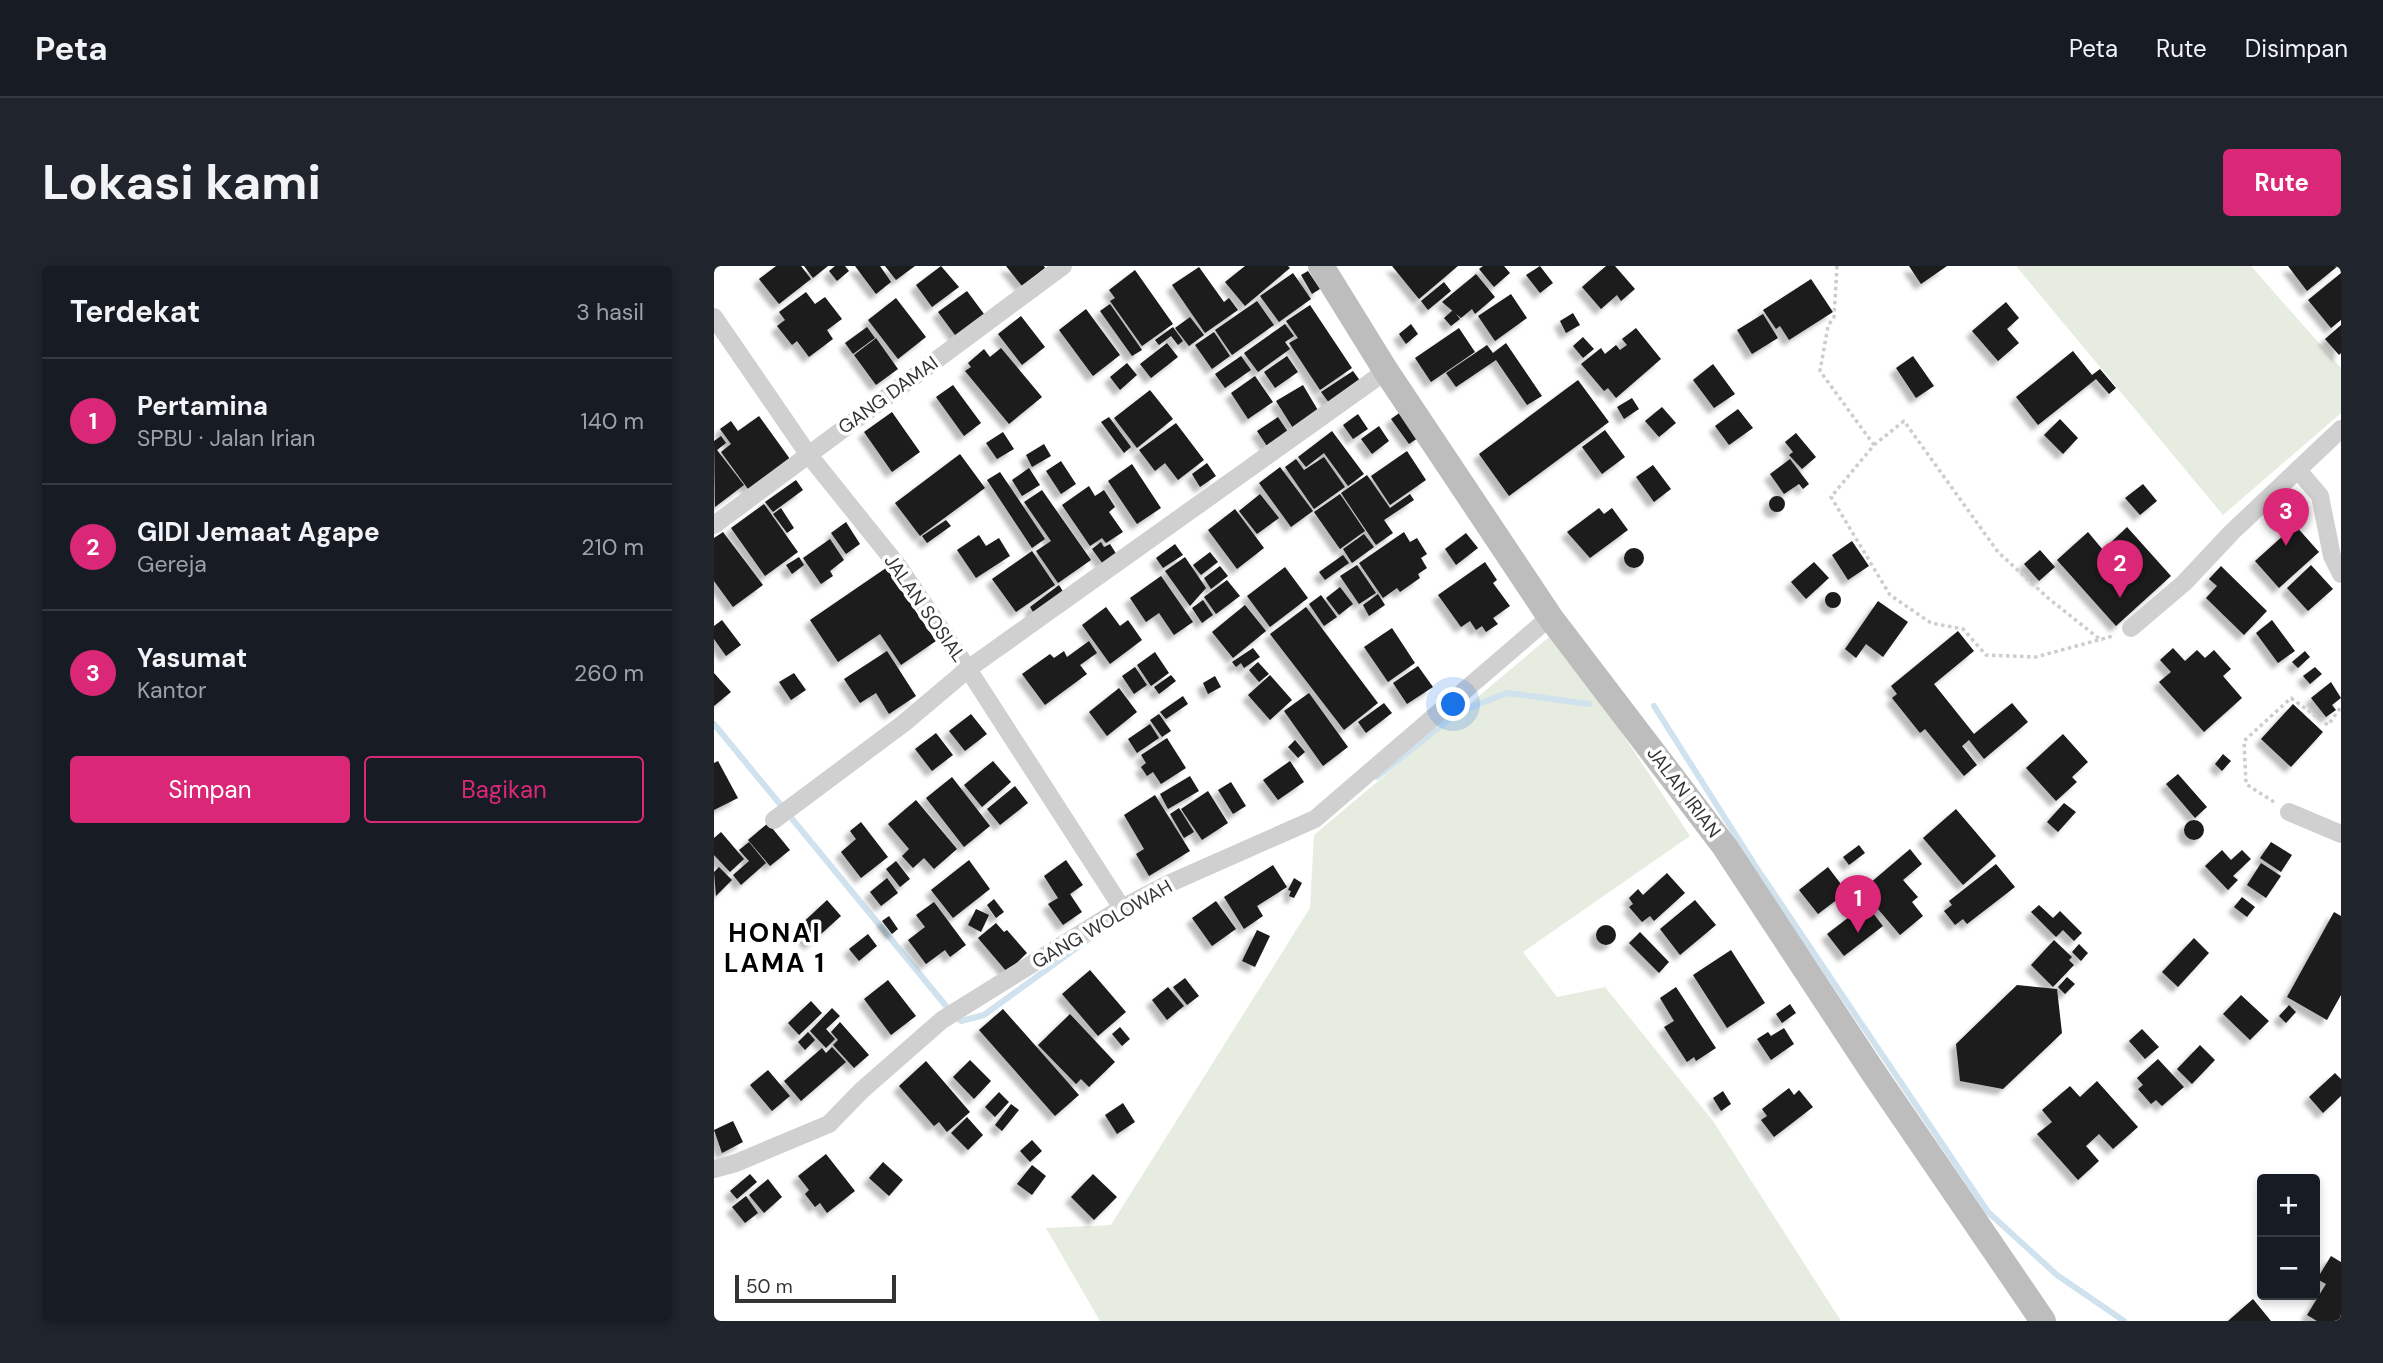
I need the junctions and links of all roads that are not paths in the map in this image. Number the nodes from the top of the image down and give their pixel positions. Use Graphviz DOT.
graph roads {
  1 [pos="1063,266"];
  2 [pos="1321,266"];
  3 [pos="714,317"];
  4 [pos="1386,371"];
  5 [pos="2341,429"];
  6 [pos="808,454"];
  7 [pos="2298,470"];
  8 [pos="714,525"];
  9 [pos="2341,574"];
  10 [pos="1550,617"];
  11 [pos="2131,628"];
  12 [pos="968,669"];
  13 [pos="2290,812"];
  14 [pos="774,820"];
  15 [pos="2341,834"];
  16 [pos="1122,908"];
  17 [pos="714,1169"];
  18 [pos="2043,1321"];
  1 -- 6 [label="street, GANG DAMAI"];
  2 -- 4 [label="main road, JALAN IRIAN"];
  3 -- 6 [label="street, JALAN SOSIAL"];
  4 -- 10 [label="main road, JALAN IRIAN"];
  4 -- 12 [label="street"];
  5 -- 7 [label="street"];
  6 -- 8 [label="street, GANG DAMAI"];
  6 -- 12 [label="street, JALAN SOSIAL"];
  7 -- 9 [label="street"];
  7 -- 11 [label="street"];
  10 -- 16 [label="street, GANG WOLOWAH"];
  10 -- 18 [label="main road, JALAN IRIAN"];
  12 -- 14 [label="street"];
  12 -- 16 [label="street, JALAN SOSIAL"];
  13 -- 15 [label="street"];
  16 -- 17 [label="street, GANG WOLOWAH"];
}
